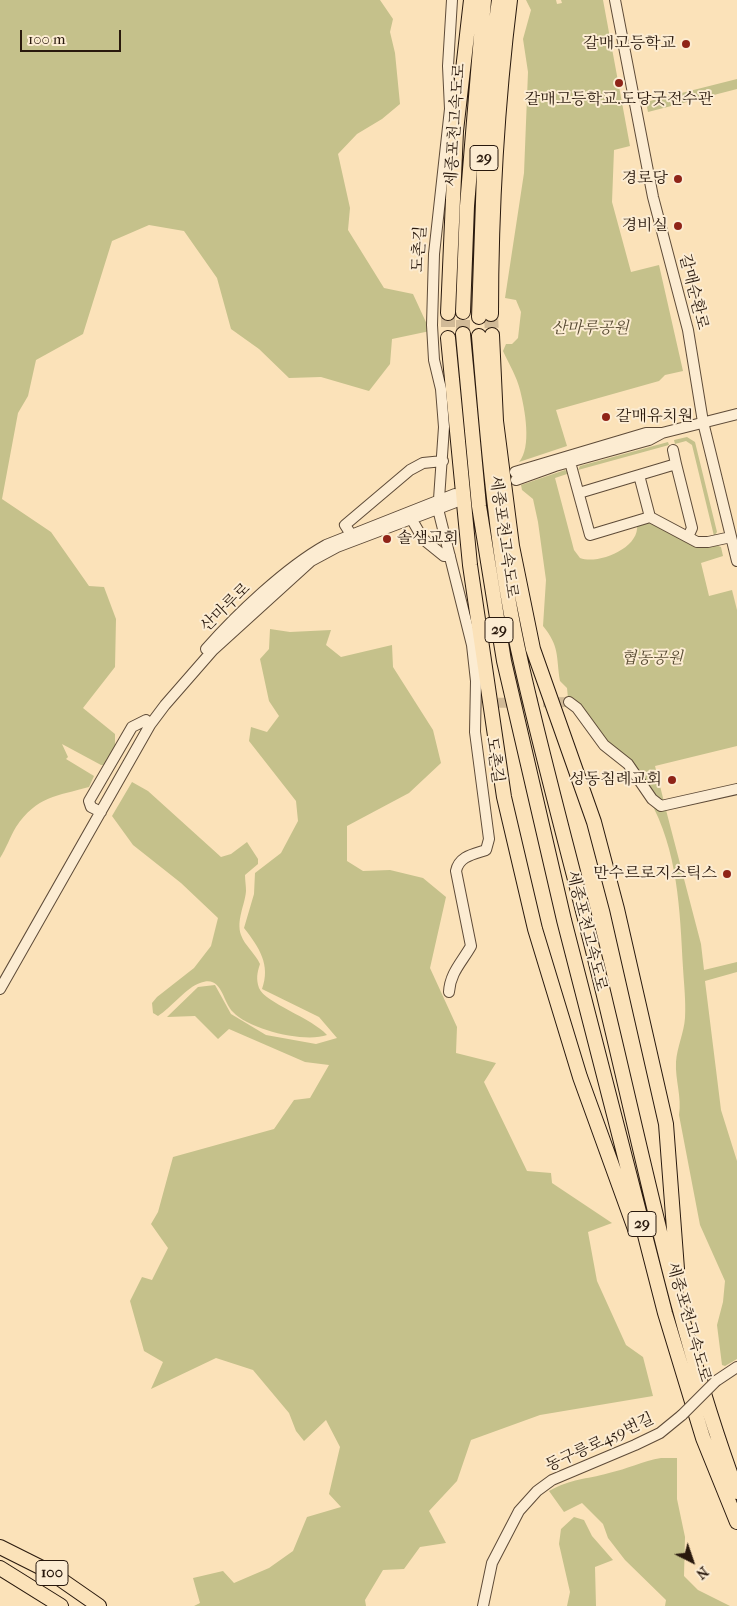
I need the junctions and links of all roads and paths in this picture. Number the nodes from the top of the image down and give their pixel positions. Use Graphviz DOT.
graph roads {
  1 [pos="452,0"];
  2 [pos="471,0"];
  3 [pos="484,0"];
  4 [pos="499,0"];
  5 [pos="510,0"];
  6 [pos="615,0"];
  7 [pos="463,312"];
  8 [pos="448,313"];
  9 [pos="463,334"];
  10 [pos="448,338"];
  11 [pos="737,414"];
  12 [pos="703,422"];
  13 [pos="662,433"];
  14 [pos="673,450"];
  15 [pos="442,461"];
  16 [pos="570,462"];
  17 [pos="676,464"];
  18 [pos="639,475"];
  19 [pos="579,493"];
  20 [pos="455,498"];
  21 [pos="439,504"];
  22 [pos="409,515"];
  23 [pos="650,517"];
  24 [pos="353,537"];
  25 [pos="688,537"];
  26 [pos="731,537"];
  27 [pos="450,556"];
  28 [pos="737,561"];
  29 [pos="569,702"];
  30 [pos="737,789"];
  31 [pos="99,811"];
  32 [pos="0,989"];
  33 [pos="449,992"];
  34 [pos="680,1310"];
  35 [pos="665,1313"];
  36 [pos="737,1367"];
  37 [pos="737,1492"];
  38 [pos="737,1522"];
  39 [pos="0,1547"];
  40 [pos="0,1568"];
  41 [pos="61,1606"];
  42 [pos="99,1606"];
  43 [pos="483,1606"];
  1 -- 15 [label="street, 도촌길"];
  2 -- 8 [label="highway"];
  3 -- 7 [label="highway, 세종포천고속도로 / 29"];
  4 -- 5 [label="highway, 세종포천고속도로 / 29"];
  6 -- 12 [label="street, 갈매순환로"];
  9 -- 35 [label="highway, 세종포천고속도로 / 29"];
  10 -- 35 [label="highway"];
  11 -- 12 [label="street"];
  12 -- 13 [label="street"];
  12 -- 26 [label="street, 갈매순환로"];
  13 -- 16 [label="street"];
  13 -- 16 [label="street"];
  14 -- 17 [label="street"];
  15 -- 21 [label="street, 도촌길"];
  15 -- 24 [label="street"];
  16 -- 19 [label="street"];
  17 -- 18 [label="street"];
  17 -- 25 [label="street"];
  18 -- 19 [label="street"];
  18 -- 23 [label="street"];
  19 -- 23 [label="street"];
  20 -- 21 [label="street, 산마루로"];
  21 -- 22 [label="street, 산마루로"];
  21 -- 27 [label="street, 도촌길"];
  22 -- 24 [label="street, 산마루로"];
  22 -- 27 [label="street"];
  23 -- 25 [label="street"];
  24 -- 31 [label="street, 산마루로"];
  24 -- 31 [label="street, 산마루로"];
  25 -- 26 [label="street"];
  26 -- 28 [label="street, 갈매순환로"];
  27 -- 33 [label="street, 도촌길"];
  29 -- 30 [label="street"];
  31 -- 32 [label="street, 산마루로"];
  34 -- 34 [label="highway, 세종포천고속도로 / 29"];
  34 -- 37 [label="highway, 세종포천고속도로 / 29"];
  35 -- 38 [label="highway, 세종포천고속도로 / 29"];
  36 -- 43 [label="street, 동구릉로459번길, bridge"];
  39 -- 42 [label="highway, 100"];
  40 -- 41 [label="highway, 100"];
}
